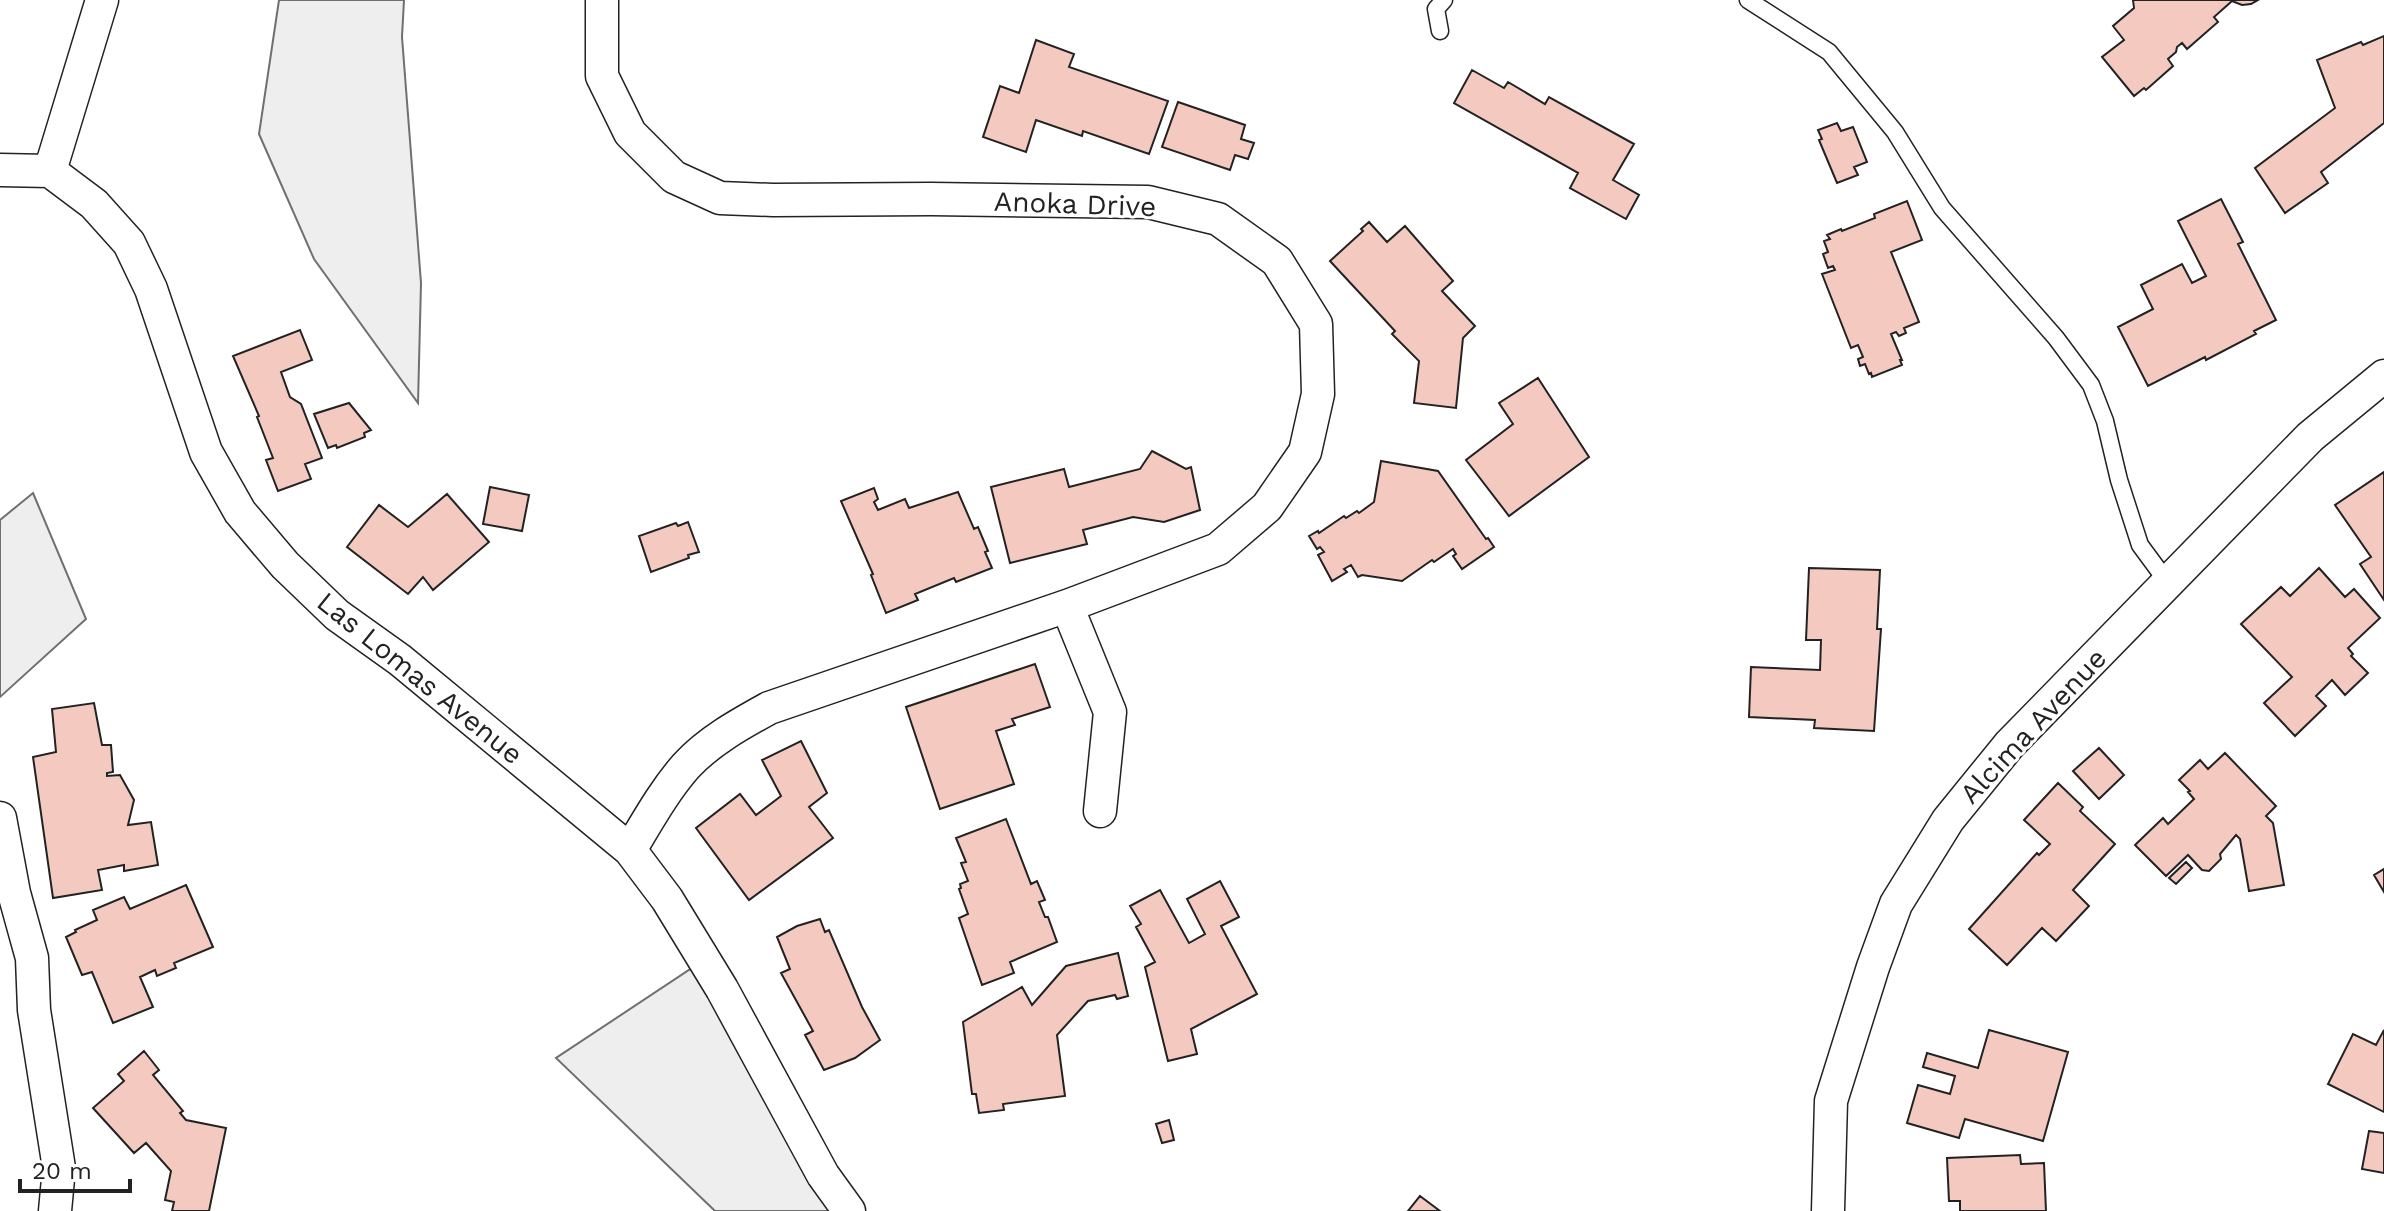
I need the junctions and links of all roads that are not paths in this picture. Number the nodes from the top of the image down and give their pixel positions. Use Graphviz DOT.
graph roads {
  1 [pos="102,0"];
  2 [pos="602,0"];
  3 [pos="1444,0"];
  4 [pos="1748,0"];
  5 [pos="1440,31"];
  6 [pos="0,170"];
  7 [pos="50,171"];
  8 [pos="2384,376"];
  9 [pos="2168,583"];
  10 [pos="1067,606"];
  11 [pos="1100,811"];
  12 [pos="0,818"];
  13 [pos="630,850"];
  14 [pos="55,1211"];
  15 [pos="849,1211"];
  16 [pos="1828,1211"];
  1 -- 7 [label="street"];
  2 -- 10 [label="street, Anoka Drive"];
  3 -- 5 [label="lane"];
  4 -- 9 [label="lane"];
  6 -- 7 [label="street"];
  7 -- 13 [label="street, Las Lomas Avenue"];
  8 -- 9 [label="street, Alcima Avenue"];
  9 -- 16 [label="street, Alcima Avenue"];
  10 -- 11 [label="street"];
  10 -- 13 [label="street, Anoka Drive"];
  12 -- 14 [label="street"];
  13 -- 15 [label="street, Las Lomas Avenue"];
}
